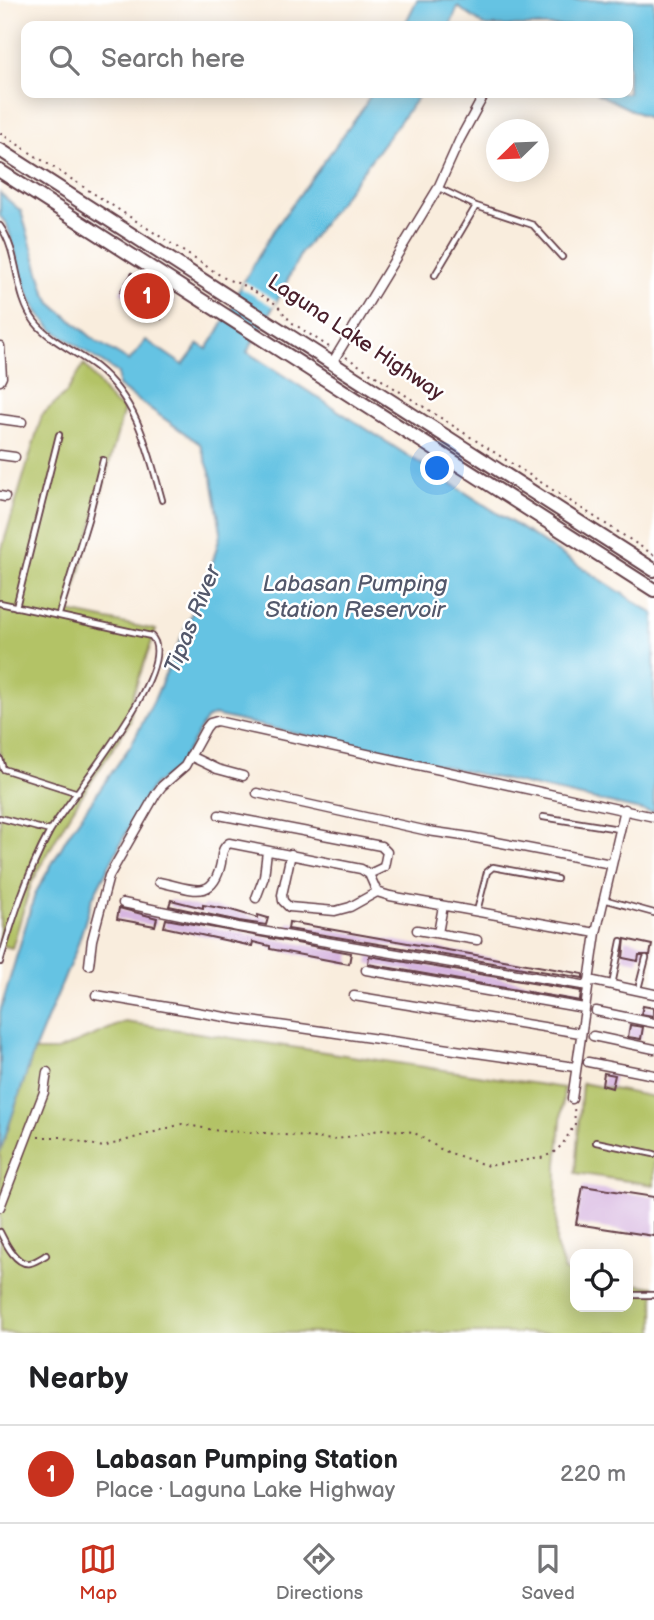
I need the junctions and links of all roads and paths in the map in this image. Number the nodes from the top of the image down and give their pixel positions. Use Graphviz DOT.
graph roads {
  1 [pos="482,98"];
  2 [pos="0,133"];
  3 [pos="0,150"];
  4 [pos="0,170"];
  5 [pos="438,188"];
  6 [pos="476,206"];
  7 [pos="0,226"];
  8 [pos="562,257"];
  9 [pos="435,275"];
  10 [pos="0,346"];
  11 [pos="336,358"];
  12 [pos="0,381"];
  13 [pos="0,419"];
  14 [pos="22,422"];
  15 [pos="59,436"];
  16 [pos="0,455"];
  17 [pos="15,457"];
  18 [pos="103,460"];
  19 [pos="162,500"];
  20 [pos="654,555"];
  21 [pos="635,558"];
  22 [pos="654,570"];
  23 [pos="626,572"];
  24 [pos="654,590"];
  25 [pos="0,603"];
  26 [pos="16,607"];
  27 [pos="59,614"];
  28 [pos="190,756"];
  29 [pos="0,759"];
  30 [pos="3,769"];
  31 [pos="243,776"];
  32 [pos="0,777"];
  33 [pos="78,793"];
  34 [pos="257,793"];
  35 [pos="625,809"];
  36 [pos="219,815"];
  37 [pos="543,817"];
  38 [pos="654,817"];
  39 [pos="0,818"];
  40 [pos="619,829"];
  41 [pos="50,831"];
  42 [pos="267,851"];
  43 [pos="291,854"];
  44 [pos="611,864"];
  45 [pos="369,874"];
  46 [pos="557,879"];
  47 [pos="159,882"];
  48 [pos="377,892"];
  49 [pos="256,898"];
  50 [pos="603,899"];
  51 [pos="123,903"];
  52 [pos="443,906"];
  53 [pos="476,912"];
  54 [pos="654,913"];
  55 [pos="417,930"];
  56 [pos="439,933"];
  57 [pos="596,933"];
  58 [pos="477,940"];
  59 [pos="621,941"];
  60 [pos="646,958"];
  61 [pos="0,962"];
  62 [pos="89,965"];
  63 [pos="366,970"];
  64 [pos="589,983"];
  65 [pos="611,985"];
  66 [pos="637,990"];
  67 [pos="654,994"];
  68 [pos="96,995"];
  69 [pos="354,996"];
  70 [pos="584,1008"];
  71 [pos="596,1011"];
  72 [pos="654,1023"];
  73 [pos="580,1033"];
  74 [pos="593,1037"];
  75 [pos="654,1049"];
  76 [pos="588,1062"];
  77 [pos="575,1067"];
  78 [pos="47,1072"];
  79 [pos="654,1075"];
  80 [pos="572,1098"];
  81 [pos="27,1137"];
  82 [pos="596,1142"];
  83 [pos="654,1154"];
  84 [pos="0,1207"];
  85 [pos="0,1232"];
  86 [pos="46,1255"];
  87 [pos="633,1295"];
  88 [pos="654,1295"];
  1 -- 5 [label="street"];
  2 -- 11 [label="path, Laguna Lake Highway"];
  3 -- 11 [label="main road, Laguna Lake Highway"];
  4 -- 23 [label="main road"];
  5 -- 6 [label="lane"];
  5 -- 11 [label="street"];
  6 -- 8 [label="lane"];
  6 -- 9 [label="lane"];
  7 -- 19 [label="lane"];
  10 -- 12 [label="street"];
  11 -- 20 [label="path, Laguna Lake Highway"];
  11 -- 21 [label="main road, Laguna Lake Highway"];
  13 -- 14 [label="street"];
  15 -- 26 [label="lane"];
  16 -- 17 [label="street"];
  18 -- 27 [label="lane"];
  21 -- 22 [label="main road, Laguna Lake Highway"];
  21 -- 23 [label="main road"];
  23 -- 24 [label="main road"];
  25 -- 26 [label="lane"];
  26 -- 27 [label="lane"];
  27 -- 33 [label="lane"];
  28 -- 31 [label="street"];
  28 -- 35 [label="street"];
  28 -- 62 [label="street"];
  29 -- 30 [label="lane"];
  30 -- 32 [label="lane"];
  30 -- 33 [label="lane"];
  33 -- 41 [label="lane"];
  34 -- 44 [label="street"];
  35 -- 38 [label="street"];
  35 -- 40 [label="street"];
  36 -- 45 [label="street"];
  37 -- 40 [label="lane"];
  39 -- 41 [label="lane"];
  40 -- 44 [label="street"];
  41 -- 61 [label="lane"];
  42 -- 43 [label="street"];
  42 -- 47 [label="street"];
  42 -- 49 [label="street"];
  43 -- 45 [label="street"];
  43 -- 48 [label="street"];
  44 -- 50 [label="street"];
  45 -- 48 [label="street"];
  46 -- 53 [label="lane"];
  48 -- 52 [label="street"];
  50 -- 54 [label="lane"];
  50 -- 57 [label="street"];
  51 -- 64 [label="street"];
  52 -- 53 [label="street"];
  52 -- 56 [label="street"];
  53 -- 57 [label="street"];
  55 -- 56 [label="street"];
  56 -- 58 [label="street"];
  57 -- 64 [label="street"];
  59 -- 65 [label="lane"];
  60 -- 66 [label="lane"];
  63 -- 70 [label="street"];
  64 -- 65 [label="street"];
  64 -- 70 [label="street"];
  65 -- 66 [label="street"];
  66 -- 67 [label="street"];
  68 -- 77 [label="street"];
  69 -- 73 [label="street"];
  70 -- 73 [label="street"];
  71 -- 72 [label="street"];
  73 -- 77 [label="street"];
  74 -- 75 [label="street"];
  76 -- 79 [label="street"];
  77 -- 80 [label="street"];
  78 -- 81 [label="street"];
  80 -- 81 [label="path"];
  81 -- 84 [label="street"];
  82 -- 83 [label="lane"];
  85 -- 86 [label="lane"];
  87 -- 88 [label="lane"];
}
